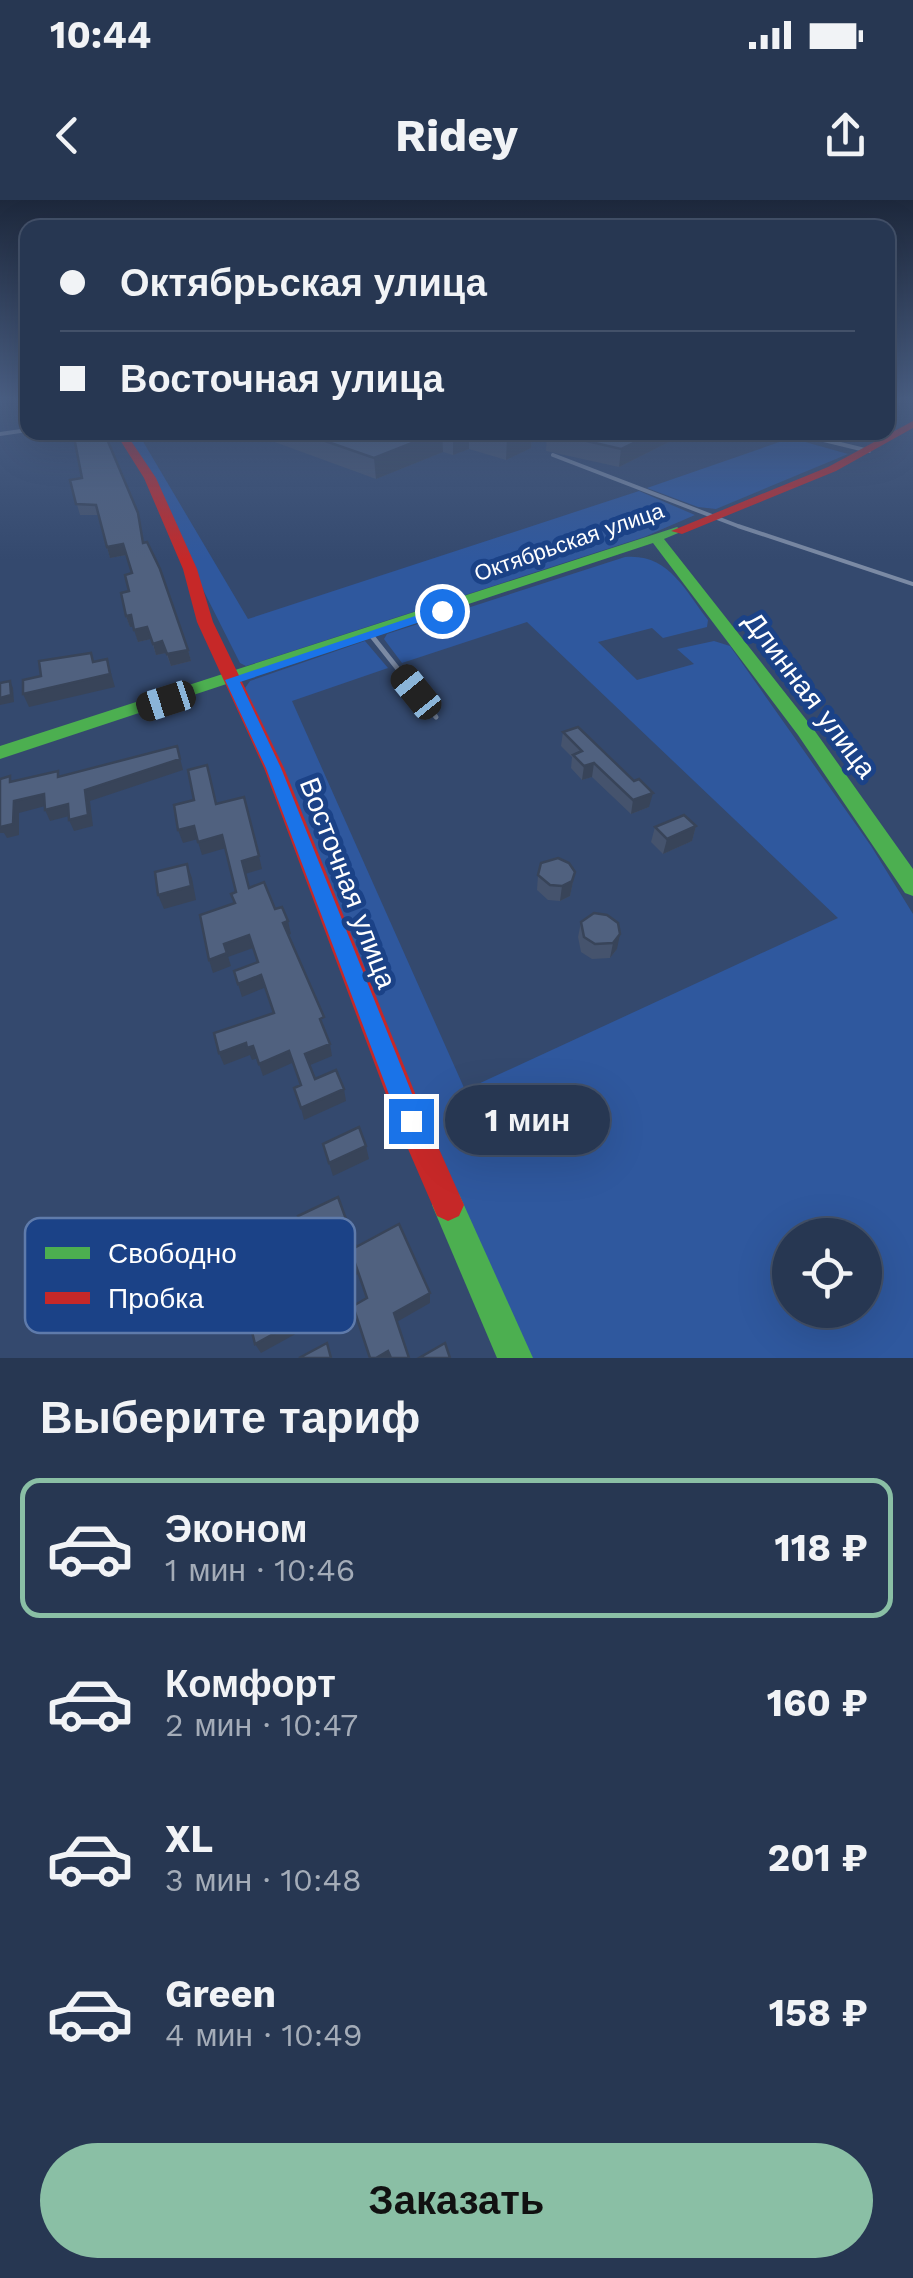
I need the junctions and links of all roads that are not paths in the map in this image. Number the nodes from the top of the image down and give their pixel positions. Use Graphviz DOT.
graph roads {
  1 [pos="133,452"];
  2 [pos="868,452"];
  3 [pos="553,456"];
  4 [pos="716,517"];
  5 [pos="657,540"];
  6 [pos="913,584"];
  7 [pos="371,634"];
  8 [pos="232,680"];
  9 [pos="436,717"];
  10 [pos="0,753"];
  11 [pos="913,888"];
  12 [pos="515,1358"];
  1 -- 8 [label="street, Восточная улица"];
  2 -- 4 [label="street, Октябрьская улица"];
  3 -- 4 [label="lane"];
  4 -- 5 [label="street, Октябрьская улица"];
  4 -- 6 [label="lane"];
  5 -- 7 [label="street, Октябрьская улица"];
  5 -- 11 [label="street, Длинная улица"];
  7 -- 8 [label="street, Октябрьская улица"];
  7 -- 9 [label="lane"];
  8 -- 10 [label="street, Октябрьская улица"];
  8 -- 12 [label="street, Восточная улица"];
}
